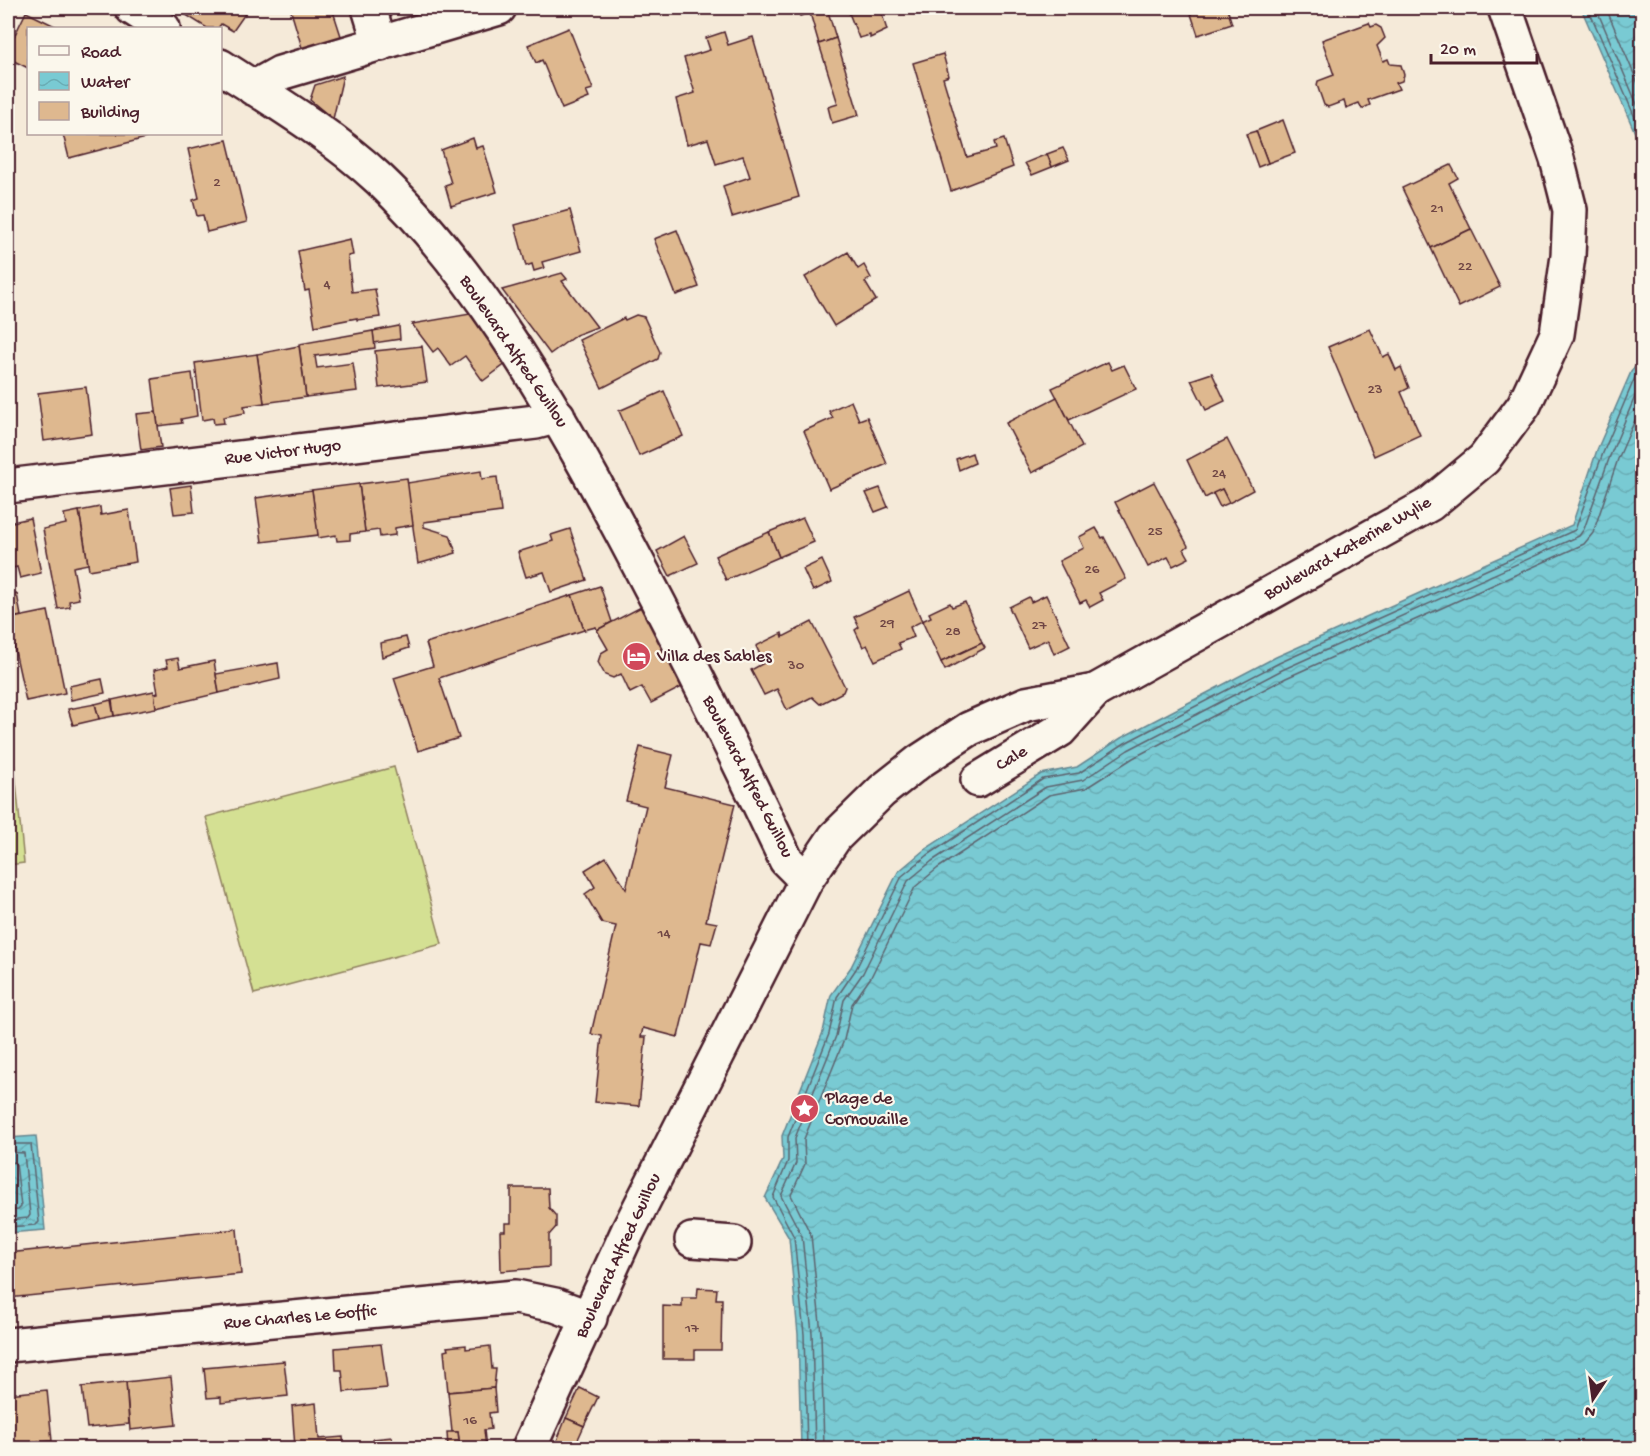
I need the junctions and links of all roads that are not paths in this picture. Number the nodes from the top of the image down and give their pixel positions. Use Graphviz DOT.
graph roads {
  1 [pos="132,8"];
  2 [pos="369,8"];
  3 [pos="498,8"];
  4 [pos="1505,8"];
  5 [pos="162,27"];
  6 [pos="380,44"];
  7 [pos="222,67"];
  8 [pos="253,88"];
  9 [pos="558,416"];
  10 [pos="8,486"];
  11 [pos="1095,691"];
  12 [pos="978,780"];
  13 [pos="806,880"];
  14 [pos="692,1240"];
  15 [pos="735,1243"];
  16 [pos="590,1318"];
  17 [pos="8,1345"];
  18 [pos="529,1449"];
  1 -- 5 [label="street"];
  2 -- 6 [label="street"];
  3 -- 6 [label="street"];
  4 -- 11 [label="street, Boulevard Katerine Wylie"];
  6 -- 8 [label="street"];
  7 -- 8 [label="street, Boulevard Alfred Guillou"];
  8 -- 9 [label="street, Boulevard Alfred Guillou"];
  9 -- 10 [label="street, Rue Victor Hugo"];
  9 -- 13 [label="street, Boulevard Alfred Guillou"];
  11 -- 12 [label="street, Cale"];
  11 -- 13 [label="street, Boulevard Katerine Wylie"];
  13 -- 16 [label="street, Boulevard Alfred Guillou"];
  14 -- 15 [label="street"];
  16 -- 17 [label="street, Rue Charles Le Goffic"];
  16 -- 18 [label="street, Boulevard Alfred Guillou"];
}
